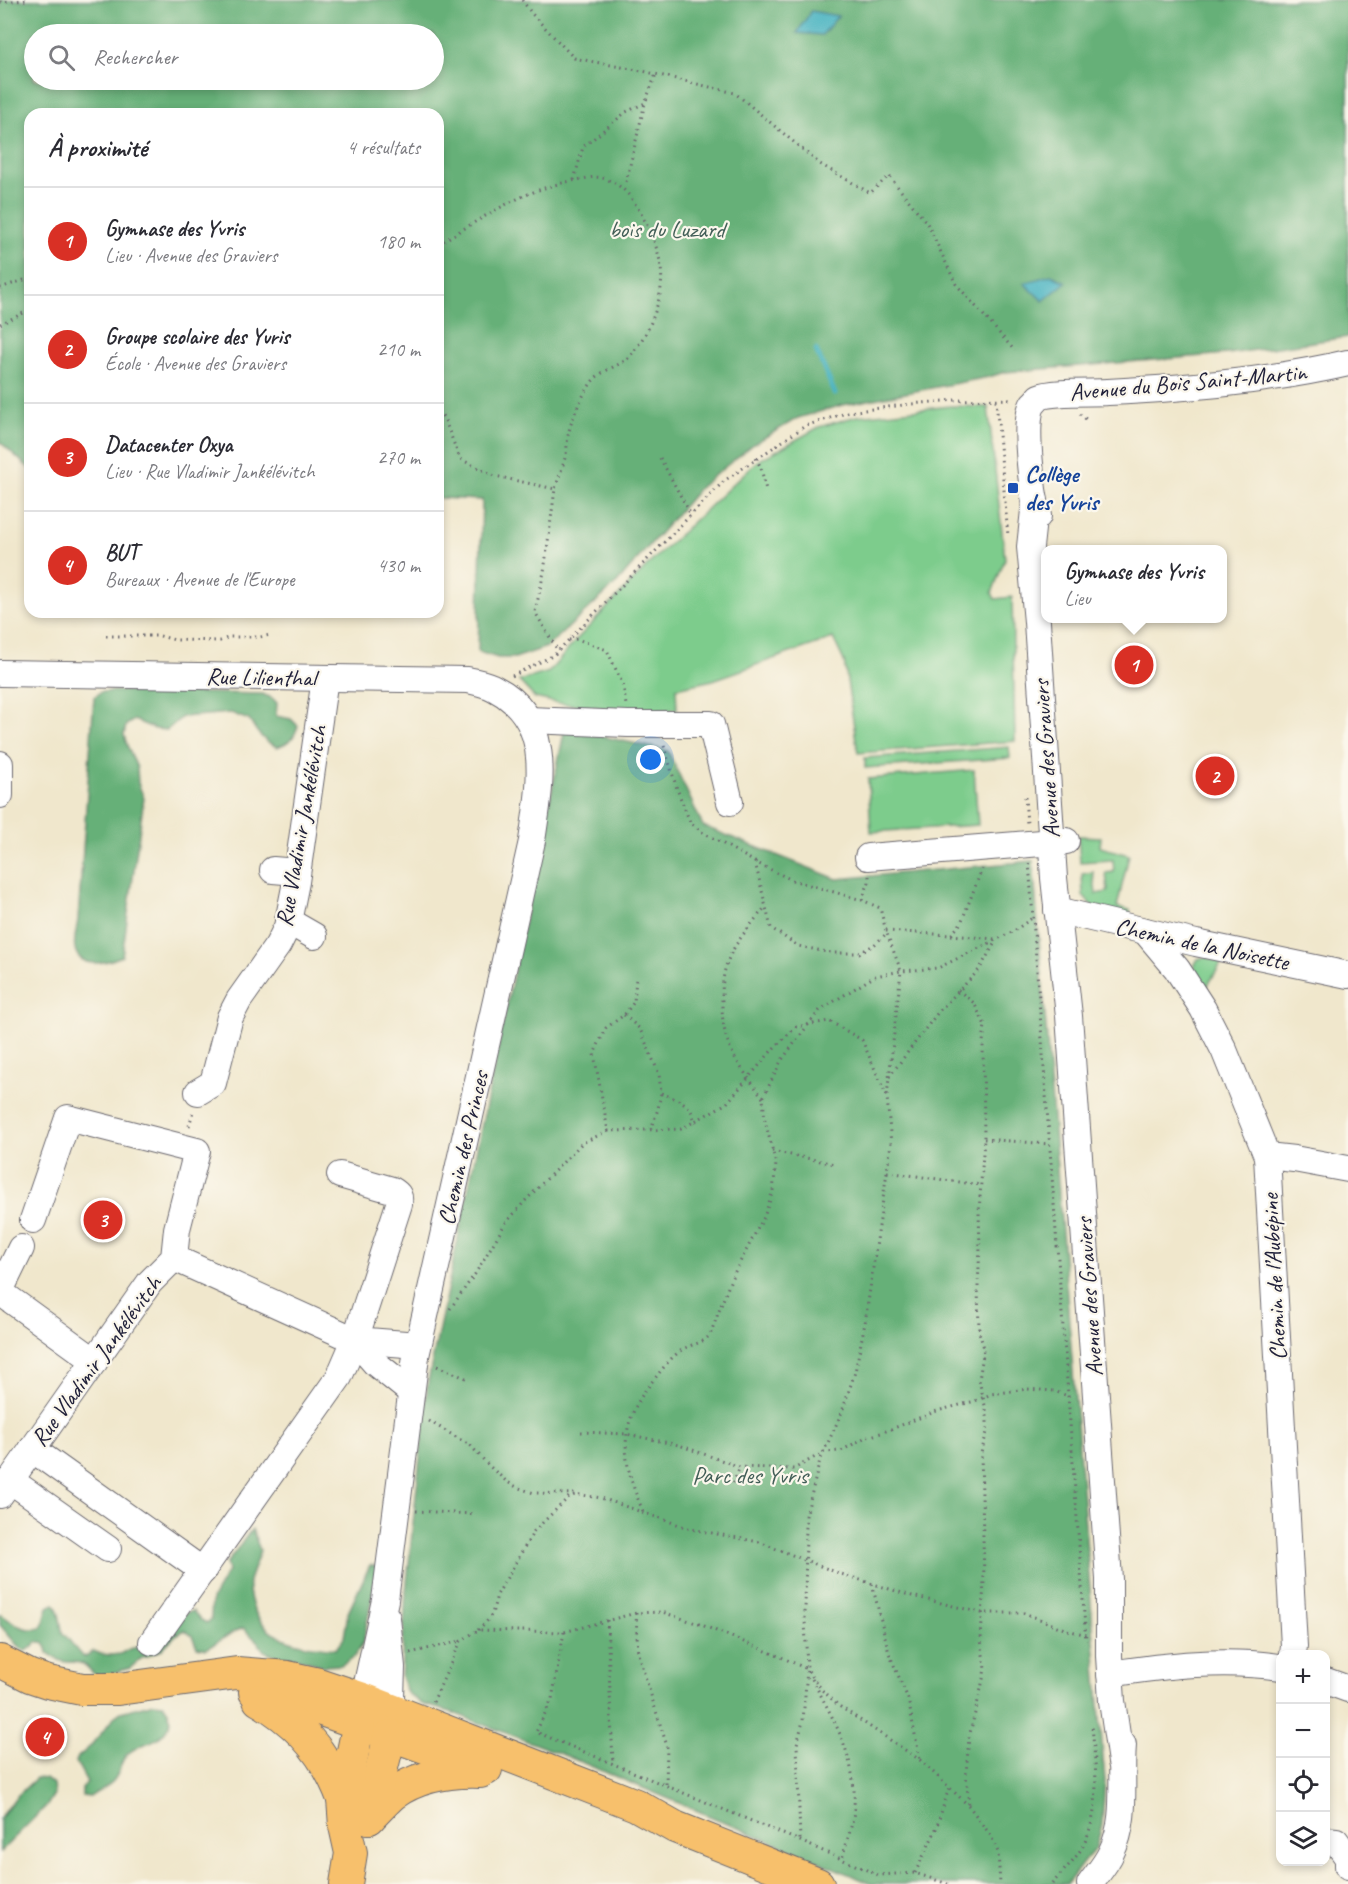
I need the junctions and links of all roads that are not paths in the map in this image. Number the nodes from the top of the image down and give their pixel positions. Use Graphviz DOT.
graph roads {
  1 [pos="1348,363"];
  2 [pos="1032,406"];
  3 [pos="1035,501"];
  4 [pos="1044,545"];
  5 [pos="1049,623"];
  6 [pos="316,670"];
  7 [pos="0,673"];
  8 [pos="523,711"];
  9 [pos="0,764"];
  10 [pos="0,795"];
  11 [pos="730,802"];
  12 [pos="1048,842"];
  13 [pos="868,857"];
  14 [pos="1054,914"];
  15 [pos="288,921"];
  16 [pos="1145,931"];
  17 [pos="314,936"];
  18 [pos="1348,975"];
  19 [pos="201,1084"];
  20 [pos="1267,1156"];
  21 [pos="1348,1169"];
  22 [pos="340,1175"];
  23 [pos="33,1220"];
  24 [pos="21,1248"];
  25 [pos="174,1258"];
  26 [pos="0,1292"];
  27 [pos="356,1340"];
  28 [pos="417,1351"];
  29 [pos="95,1361"];
  30 [pos="410,1401"];
  31 [pos="32,1449"];
  32 [pos="5,1487"];
  33 [pos="92,1491"];
  34 [pos="70,1522"];
  35 [pos="108,1549"];
  36 [pos="203,1570"];
  37 [pos="385,1600"];
  38 [pos="152,1642"];
  39 [pos="1294,1650"];
  40 [pos="0,1661"];
  41 [pos="1276,1666"];
  42 [pos="1118,1673"];
  43 [pos="206,1678"];
  44 [pos="1330,1682"];
  45 [pos="1348,1689"];
  46 [pos="241,1690"];
  47 [pos="376,1717"];
  48 [pos="492,1772"];
  49 [pos="343,1799"];
  50 [pos="369,1818"];
  51 [pos="675,1827"];
  52 [pos="1330,1840"];
  53 [pos="351,1853"];
  54 [pos="1348,1866"];
  55 [pos="346,1884"];
  56 [pos="819,1884"];
  57 [pos="1090,1884"];
  1 -- 2 [label="street, Avenue du Bois Saint-Martin"];
  2 -- 3 [label="street, Avenue des Graviers"];
  3 -- 4 [label="street, Avenue des Graviers"];
  3 -- 12 [label="street, Avenue des Graviers"];
  5 -- 12 [label="street, Avenue des Graviers"];
  6 -- 7 [label="street, Rue Lilienthal"];
  6 -- 8 [label="street, Rue Lilienthal"];
  6 -- 15 [label="street, Rue Vladimir Jankélévitch"];
  8 -- 11 [label="street"];
  8 -- 28 [label="street, Chemin des Princes"];
  9 -- 10 [label="street"];
  12 -- 13 [label="street"];
  12 -- 14 [label="street, Avenue des Graviers"];
  14 -- 16 [label="street, Chemin de la Noisette"];
  14 -- 42 [label="street, Avenue des Graviers"];
  15 -- 17 [label="street"];
  15 -- 19 [label="street, Rue Vladimir Jankélévitch"];
  16 -- 18 [label="street, Chemin de la Noisette"];
  16 -- 20 [label="street, Chemin de l’Aubépine"];
  20 -- 21 [label="street"];
  20 -- 39 [label="street, Chemin de l’Aubépine"];
  22 -- 27 [label="street"];
  23 -- 25 [label="street, Rue Vladimir Jankélévitch"];
  24 -- 26 [label="street"];
  25 -- 27 [label="street, Rue Vladimir Jankélévitch"];
  25 -- 29 [label="street, Rue Vladimir Jankélévitch"];
  26 -- 29 [label="street"];
  27 -- 28 [label="street, Rue Vladimir Jankélévitch"];
  27 -- 30 [label="street, Rue Vladimir Jankélévitch"];
  27 -- 36 [label="street"];
  28 -- 30 [label="street, Chemin des Princes"];
  29 -- 31 [label="street, Rue Vladimir Jankélévitch"];
  30 -- 37 [label="street, Chemin des Princes"];
  31 -- 32 [label="street, Rue Vladimir Jankélévitch"];
  31 -- 33 [label="street"];
  32 -- 34 [label="street"];
  33 -- 34 [label="street"];
  33 -- 36 [label="street"];
  34 -- 35 [label="street"];
  36 -- 38 [label="street"];
  37 -- 47 [label="street, Chemin des Princes"];
  37 -- 47 [label="street, Chemin des Princes"];
  40 -- 43 [label="main road"];
  41 -- 42 [label="street"];
  42 -- 57 [label="street, Avenue des Graviers"];
  43 -- 46 [label="main road"];
  43 -- 47 [label="main road"];
  44 -- 45 [label="street"];
  46 -- 47 [label="main road"];
  46 -- 49 [label="main road"];
  47 -- 48 [label="main road"];
  47 -- 49 [label="main road"];
  47 -- 50 [label="main road"];
  47 -- 51 [label="main road"];
  48 -- 50 [label="main road"];
  48 -- 51 [label="main road"];
  49 -- 53 [label="main road"];
  50 -- 53 [label="main road"];
  51 -- 56 [label="main road"];
  52 -- 54 [label="street"];
  53 -- 55 [label="main road"];
}
